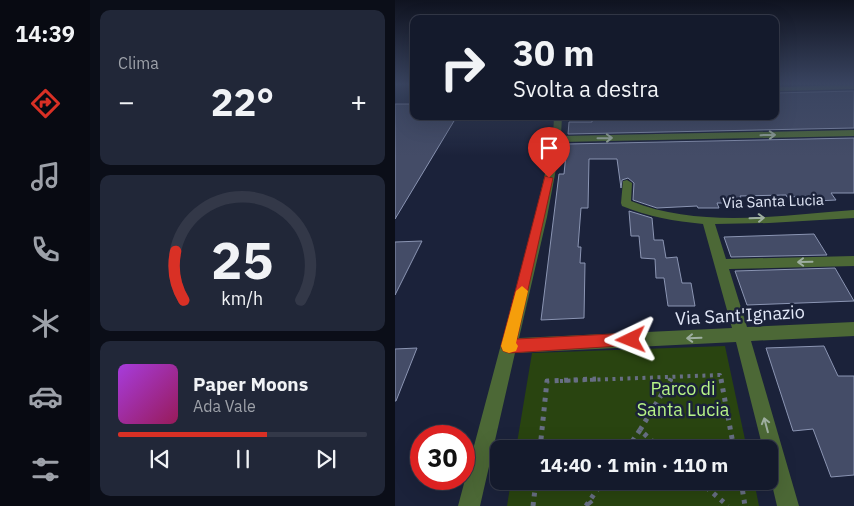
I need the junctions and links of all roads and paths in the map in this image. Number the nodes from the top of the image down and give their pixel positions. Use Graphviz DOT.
graph roads {
  1 [pos="559,120"];
  2 [pos="854,133"];
  3 [pos="557,139"];
  4 [pos="627,183"];
  5 [pos="854,214"];
  6 [pos="708,220"];
  7 [pos="854,261"];
  8 [pos="721,264"];
  9 [pos="854,329"];
  10 [pos="743,336"];
  11 [pos="509,346"];
  12 [pos="673,377"];
  13 [pos="640,430"];
  14 [pos="541,440"];
  15 [pos="633,440"];
  16 [pos="651,440"];
  17 [pos="732,440"];
  18 [pos="535,490"];
  19 [pos="598,490"];
  20 [pos="709,490"];
  21 [pos="742,490"];
  22 [pos="589,504"];
  23 [pos="469,506"];
  24 [pos="533,506"];
  25 [pos="728,506"];
  26 [pos="745,506"];
  27 [pos="788,506"];
  1 -- 3 [label="street"];
  3 -- 2 [label="street, one-way"];
  3 -- 11 [label="street"];
  4 -- 6 [label="street"];
  6 -- 5 [label="street, Via Santa Lucia, one-way"];
  6 -- 8 [label="street, Via Santa Lucia"];
  7 -- 8 [label="street, one-way"];
  8 -- 10 [label="street, Via Santa Lucia"];
  9 -- 10 [label="street, Via Sant'Ignazio"];
  10 -- 11 [label="street, Via Sant'Ignazio, one-way"];
  27 -- 10 [label="street, Via Santa Lucia, one-way"];
  11 -- 23 [label="street"];
  12 -- 13 [label="path"];
  12 -- 14 [label="path"];
  12 -- 17 [label="path"];
  13 -- 15 [label="path"];
  13 -- 16 [label="path"];
  18 -- 24 [label="path"];
  19 -- 22 [label="path"];
  20 -- 25 [label="path"];
  21 -- 26 [label="path"];
}
